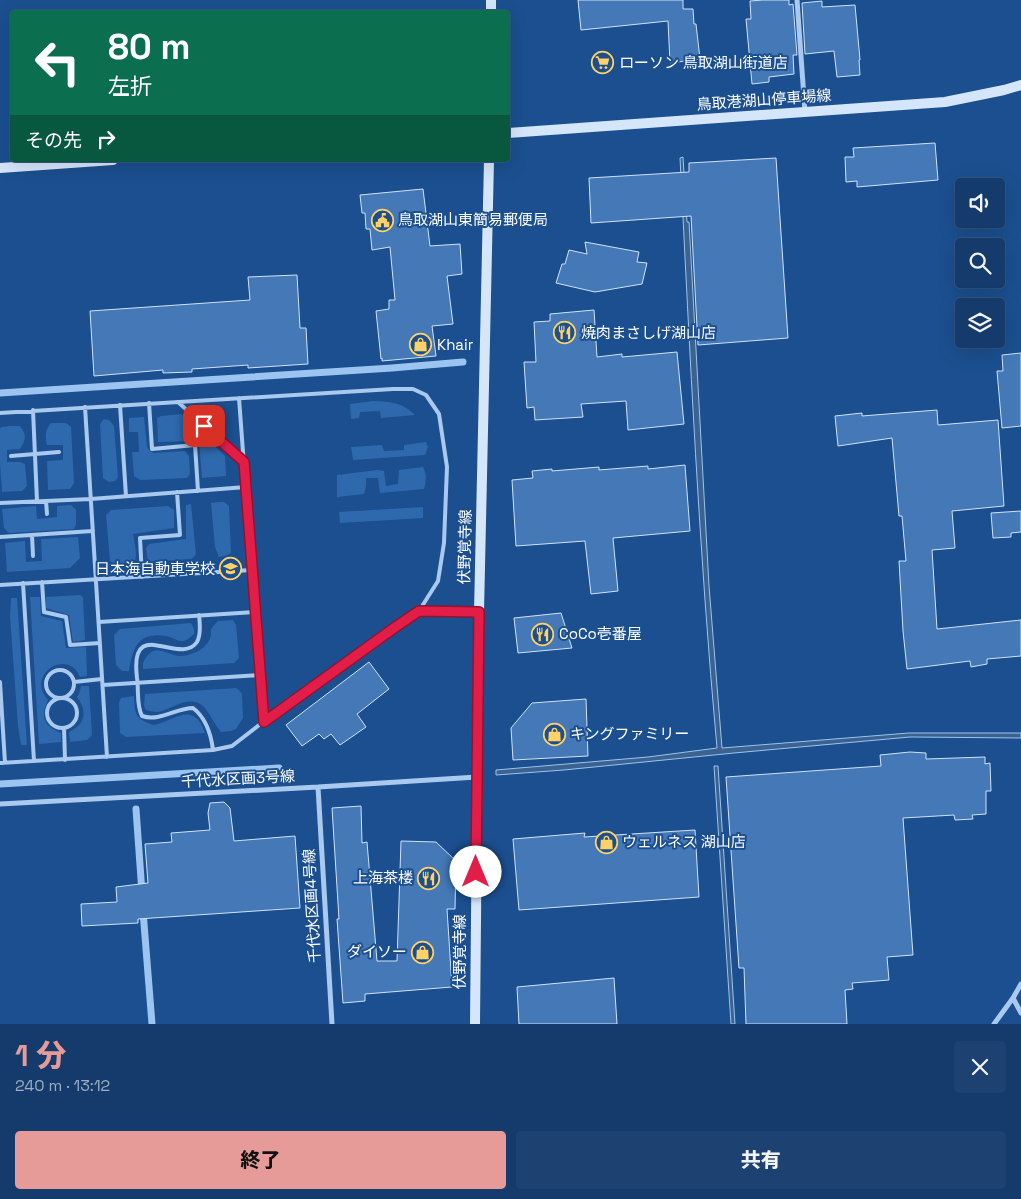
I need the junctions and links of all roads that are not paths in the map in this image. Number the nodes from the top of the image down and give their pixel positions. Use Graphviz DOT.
graph roads {
  1 [pos="797,0"];
  2 [pos="1021,85"];
  3 [pos="805,113"];
  4 [pos="510,133"];
  5 [pos="85,162"];
  6 [pos="489,162"];
  7 [pos="0,168"];
  8 [pos="239,398"];
  9 [pos="178,402"];
  10 [pos="149,403"];
  11 [pos="120,405"];
  12 [pos="85,407"];
  13 [pos="33,410"];
  14 [pos="0,412"];
  15 [pos="59,452"];
  16 [pos="35,454"];
  17 [pos="11,456"];
  18 [pos="244,462"];
  19 [pos="246,487"];
  20 [pos="198,491"];
  21 [pos="177,492"];
  22 [pos="126,496"];
  23 [pos="91,498"];
  24 [pos="37,501"];
  25 [pos="46,501"];
  26 [pos="0,503"];
  27 [pos="47,514"];
  28 [pos="93,531"];
  29 [pos="32,535"];
  30 [pos="0,537"];
  31 [pos="33,556"];
  32 [pos="252,570"];
  33 [pos="142,577"];
  34 [pos="96,580"];
  35 [pos="42,582"];
  36 [pos="23,584"];
  37 [pos="0,585"];
  38 [pos="419,611"];
  39 [pos="255,612"];
  40 [pos="479,612"];
  41 [pos="200,615"];
  42 [pos="99,622"];
  43 [pos="100,643"];
  44 [pos="260,675"];
  45 [pos="102,679"];
  46 [pos="0,682"];
  47 [pos="74,682"];
  48 [pos="138,683"];
  49 [pos="102,685"];
  50 [pos="61,698"];
  51 [pos="264,722"];
  52 [pos="64,728"];
  53 [pos="213,750"];
  54 [pos="107,757"];
  55 [pos="65,760"];
  56 [pos="34,762"];
  57 [pos="0,763"];
  58 [pos="6,763"];
  59 [pos="477,777"];
  60 [pos="318,787"];
  61 [pos="0,804"];
  62 [pos="1021,984"];
  63 [pos="1013,998"];
  64 [pos="1021,1013"];
  65 [pos="332,1024"];
  66 [pos="475,1024"];
  67 [pos="994,1024"];
  1 -- 3 [label="street"];
  2 -- 3 [label="main road, 鳥取港湖山停車場線"];
  3 -- 4 [label="main road, 鳥取港湖山停車場線"];
  5 -- 7 [label="main road"];
  6 -- 40 [label="main road, 伏野覚寺線"];
  8 -- 9 [label="lane"];
  8 -- 18 [label="lane"];
  8 -- 38 [label="lane"];
  9 -- 10 [label="lane"];
  9 -- 18 [label="lane"];
  10 -- 11 [label="lane"];
  10 -- 20 [label="lane"];
  11 -- 12 [label="lane"];
  11 -- 22 [label="lane"];
  12 -- 13 [label="lane"];
  12 -- 23 [label="lane"];
  13 -- 14 [label="lane"];
  13 -- 16 [label="lane"];
  15 -- 16 [label="lane"];
  16 -- 17 [label="lane"];
  16 -- 24 [label="lane"];
  18 -- 19 [label="lane"];
  19 -- 20 [label="lane"];
  19 -- 32 [label="lane"];
  20 -- 21 [label="lane"];
  21 -- 22 [label="lane"];
  21 -- 33 [label="lane"];
  22 -- 23 [label="lane"];
  23 -- 25 [label="lane"];
  23 -- 28 [label="lane"];
  24 -- 25 [label="lane"];
  24 -- 26 [label="lane"];
  25 -- 27 [label="lane"];
  28 -- 29 [label="lane"];
  28 -- 34 [label="lane"];
  29 -- 30 [label="lane"];
  29 -- 31 [label="lane"];
  32 -- 33 [label="lane"];
  32 -- 39 [label="lane"];
  33 -- 34 [label="lane"];
  34 -- 35 [label="lane"];
  34 -- 42 [label="lane"];
  35 -- 36 [label="lane"];
  35 -- 43 [label="lane"];
  36 -- 37 [label="lane"];
  36 -- 56 [label="lane"];
  38 -- 40 [label="lane"];
  38 -- 51 [label="lane"];
  39 -- 41 [label="lane"];
  39 -- 44 [label="lane"];
  40 -- 59 [label="main road, 伏野覚寺線"];
  41 -- 42 [label="lane"];
  41 -- 48 [label="lane"];
  42 -- 43 [label="lane"];
  43 -- 45 [label="lane"];
  44 -- 48 [label="lane"];
  44 -- 51 [label="lane"];
  45 -- 47 [label="lane"];
  45 -- 49 [label="lane"];
  46 -- 58 [label="lane"];
  47 -- 50 [label="lane"];
  47 -- 50 [label="lane"];
  48 -- 49 [label="lane"];
  48 -- 53 [label="lane"];
  49 -- 54 [label="lane"];
  50 -- 52 [label="lane"];
  50 -- 52 [label="lane"];
  51 -- 53 [label="lane"];
  52 -- 55 [label="lane"];
  53 -- 54 [label="lane"];
  54 -- 55 [label="lane"];
  55 -- 56 [label="lane"];
  56 -- 58 [label="lane"];
  57 -- 58 [label="lane"];
  59 -- 60 [label="street, 千代水区画3号線"];
  59 -- 66 [label="main road, 伏野覚寺線"];
  60 -- 61 [label="street, 千代水区画3号線"];
  60 -- 65 [label="street, 千代水区画4号線"];
  62 -- 63 [label="street"];
  63 -- 64 [label="street"];
  63 -- 67 [label="street"];
}
